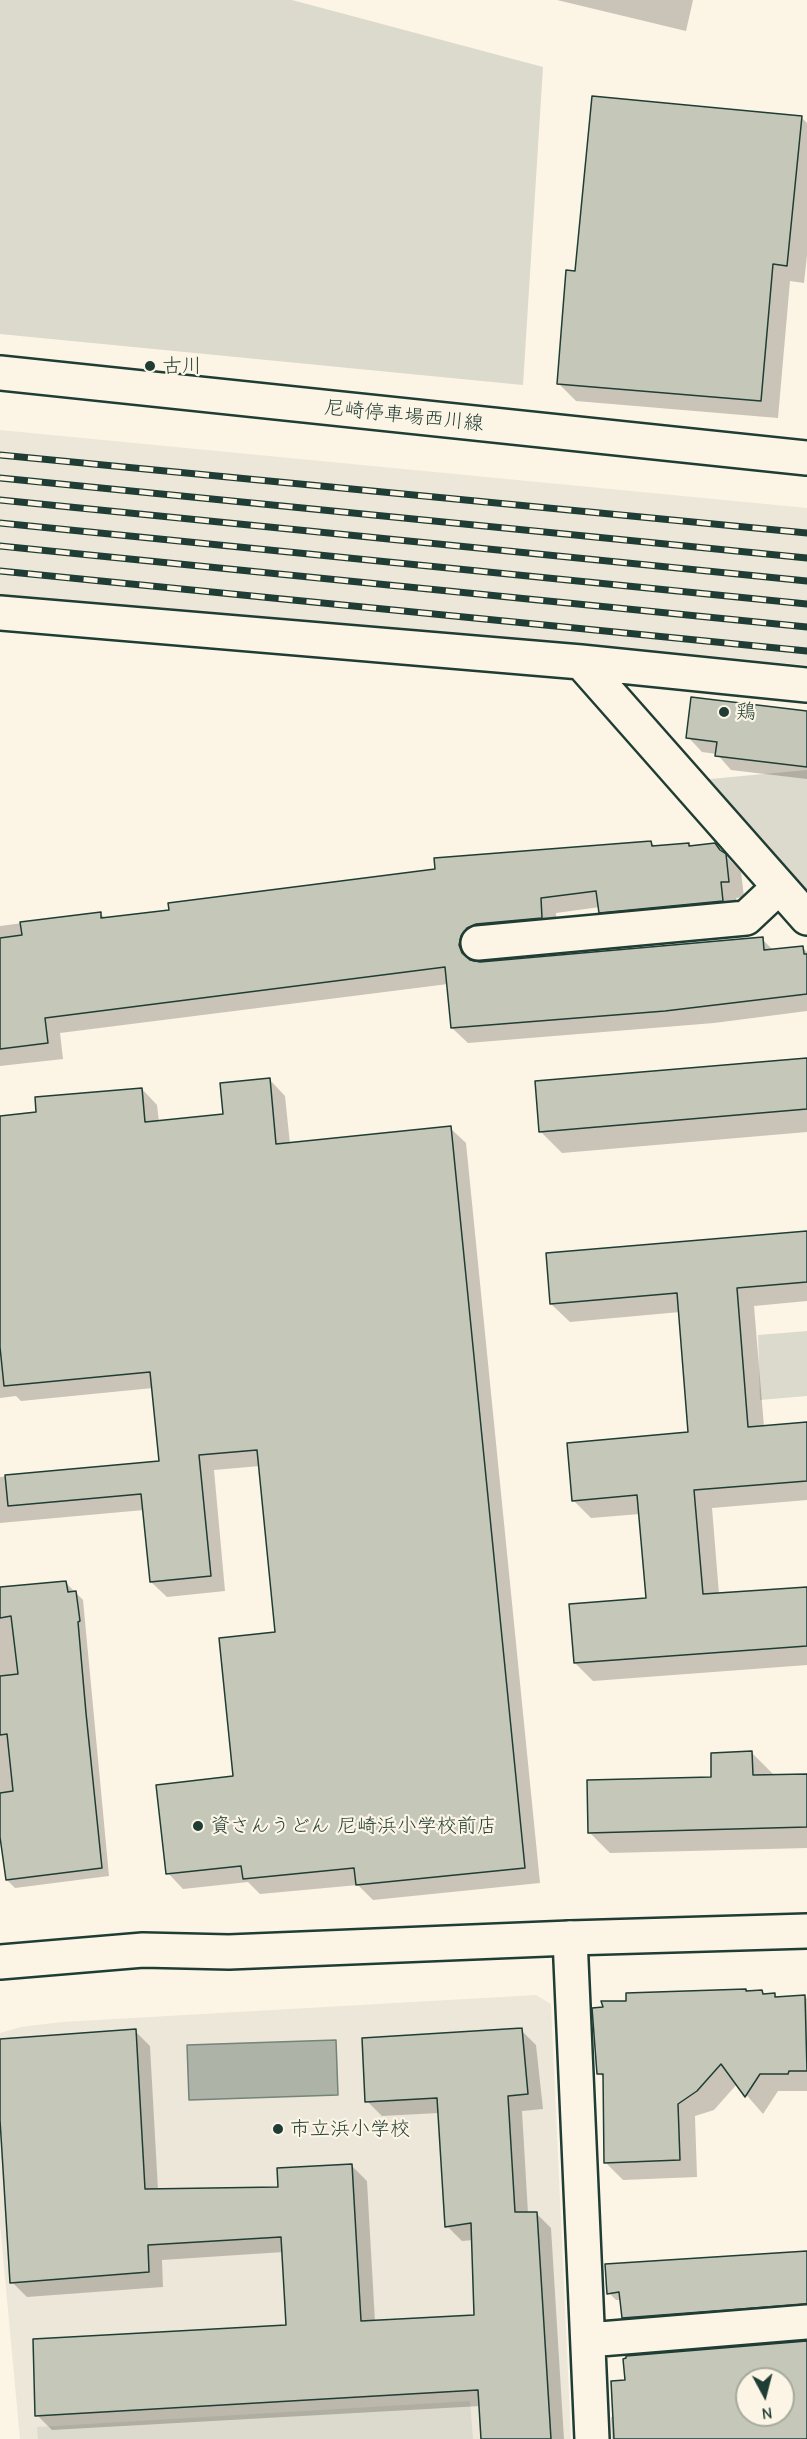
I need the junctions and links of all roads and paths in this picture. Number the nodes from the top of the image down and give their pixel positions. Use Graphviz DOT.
graph roads {
  1 [pos="0,373"];
  2 [pos="807,458"];
  3 [pos="0,613"];
  4 [pos="581,662"];
  5 [pos="807,686"];
  6 [pos="779,887"];
  7 [pos="807,918"];
  8 [pos="478,943"];
  9 [pos="807,1931"];
  10 [pos="570,1938"];
  11 [pos="0,1962"];
  12 [pos="807,2322"];
  13 [pos="588,2340"];
  14 [pos="592,2439"];
  1 -- 2 [label="street, 尼崎停車場西川線"];
  3 -- 4 [label="street"];
  4 -- 5 [label="street"];
  4 -- 6 [label="street"];
  6 -- 7 [label="street"];
  6 -- 8 [label="street"];
  9 -- 10 [label="street"];
  10 -- 11 [label="street"];
  10 -- 13 [label="street"];
  12 -- 13 [label="street"];
  13 -- 14 [label="street"];
}
